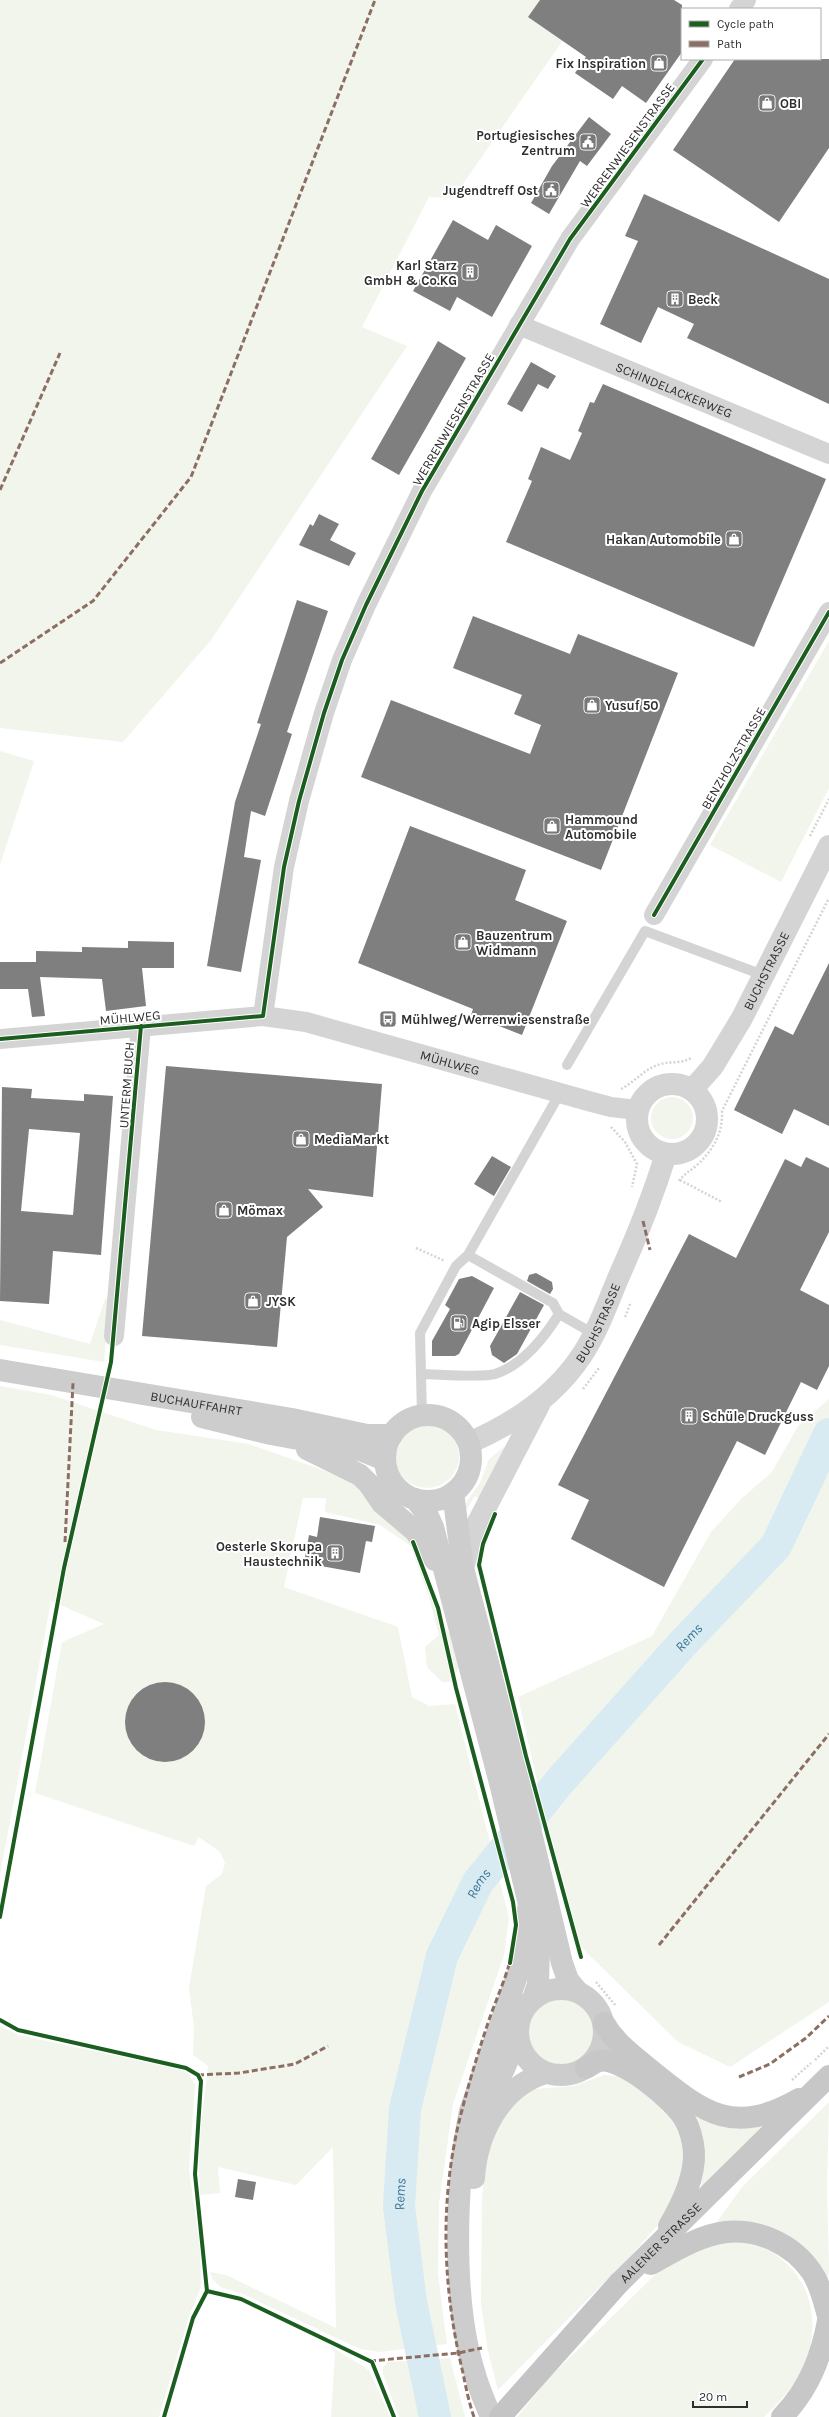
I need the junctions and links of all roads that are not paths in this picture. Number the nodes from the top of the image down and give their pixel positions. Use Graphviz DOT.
graph roads {
  1 [pos="746,0"];
  2 [pos="740,8"];
  3 [pos="702,60"];
  4 [pos="519,325"];
  5 [pos="829,454"];
  6 [pos="829,612"];
  7 [pos="829,846"];
  8 [pos="654,915"];
  9 [pos="763,975"];
  10 [pos="263,1016"];
  11 [pos="141,1026"];
  12 [pos="0,1039"];
  13 [pos="567,1065"];
  14 [pos="692,1090"];
  15 [pos="560,1093"];
  16 [pos="637,1110"];
  17 [pos="666,1154"];
  18 [pos="468,1254"];
  19 [pos="559,1314"];
  20 [pos="594,1334"];
  21 [pos="114,1336"];
  22 [pos="0,1370"];
  23 [pos="421,1374"];
  24 [pos="132,1396"];
  25 [pos="542,1400"];
  26 [pos="422,1415"];
  27 [pos="270,1434"];
  28 [pos="392,1435"];
  29 [pos="469,1444"];
  30 [pos="385,1460"];
  31 [pos="453,1493"];
  32 [pos="415,1499"];
  33 [pos="454,1572"];
  34 [pos="532,1887"];
  35 [pos="586,1985"];
  36 [pos="533,1999"];
  37 [pos="611,2016"];
  38 [pos="518,2034"];
  39 [pos="586,2068"];
  40 [pos="546,2073"];
  41 [pos="823,2082"];
  42 [pos="464,2156"];
  43 [pos="656,2248"];
  44 [pos="619,2283"];
  45 [pos="829,2318"];
  46 [pos="491,2417"];
  47 [pos="500,2417"];
  48 [pos="782,2417"];
  1 -- 2 [label="street"];
  3 -- 4 [label="street, WERRENWIESENSTRASSE"];
  4 -- 5 [label="street, SCHINDELACKERWEG"];
  4 -- 10 [label="street, WERRENWIESENSTRASSE"];
  6 -- 8 [label="street, BENZHOLZSTRASSE"];
  7 -- 9 [label="street, BUCHSTRASSE"];
  9 -- 13 [label="lane"];
  9 -- 14 [label="street, BUCHSTRASSE"];
  10 -- 11 [label="street, MÜHLWEG"];
  10 -- 15 [label="street, MÜHLWEG"];
  11 -- 12 [label="street, MÜHLWEG"];
  11 -- 21 [label="street, UNTERM BUCH"];
  14 -- 16 [label="street"];
  14 -- 17 [label="street"];
  15 -- 16 [label="street, MÜHLWEG"];
  15 -- 18 [label="lane"];
  16 -- 17 [label="street"];
  17 -- 20 [label="street, BUCHSTRASSE"];
  18 -- 19 [label="lane"];
  18 -- 23 [label="lane"];
  19 -- 20 [label="lane"];
  19 -- 23 [label="lane"];
  20 -- 25 [label="street, BUCHSTRASSE"];
  22 -- 24 [label="main road"];
  23 -- 26 [label="lane"];
  24 -- 27 [label="main road"];
  24 -- 28 [label="main road, BUCHAUFFAHRT"];
  25 -- 29 [label="street, BUCHSTRASSE"];
  25 -- 33 [label="street"];
  26 -- 28 [label="main road"];
  26 -- 29 [label="main road"];
  27 -- 30 [label="main road"];
  27 -- 33 [label="main road"];
  28 -- 30 [label="main road"];
  29 -- 31 [label="main road"];
  30 -- 32 [label="main road"];
  31 -- 32 [label="main road"];
  31 -- 33 [label="main road"];
  32 -- 33 [label="main road"];
  33 -- 34 [label="main road"];
  33 -- 34 [label="main road"];
  34 -- 35 [label="main road"];
  34 -- 36 [label="main road"];
  34 -- 42 [label="main road"];
  35 -- 36 [label="main road"];
  35 -- 37 [label="main road"];
  36 -- 38 [label="main road"];
  37 -- 39 [label="main road"];
  37 -- 41 [label="main road"];
  38 -- 40 [label="main road"];
  38 -- 42 [label="main road"];
  39 -- 40 [label="main road"];
  39 -- 43 [label="main road"];
  40 -- 46 [label="main road"];
  41 -- 43 [label="main road, AALENER STRASSE"];
  42 -- 46 [label="main road"];
  43 -- 44 [label="main road, AALENER STRASSE"];
  44 -- 45 [label="main road"];
  44 -- 47 [label="highway, AALENER STRASSE"];
  45 -- 48 [label="main road"];
}
